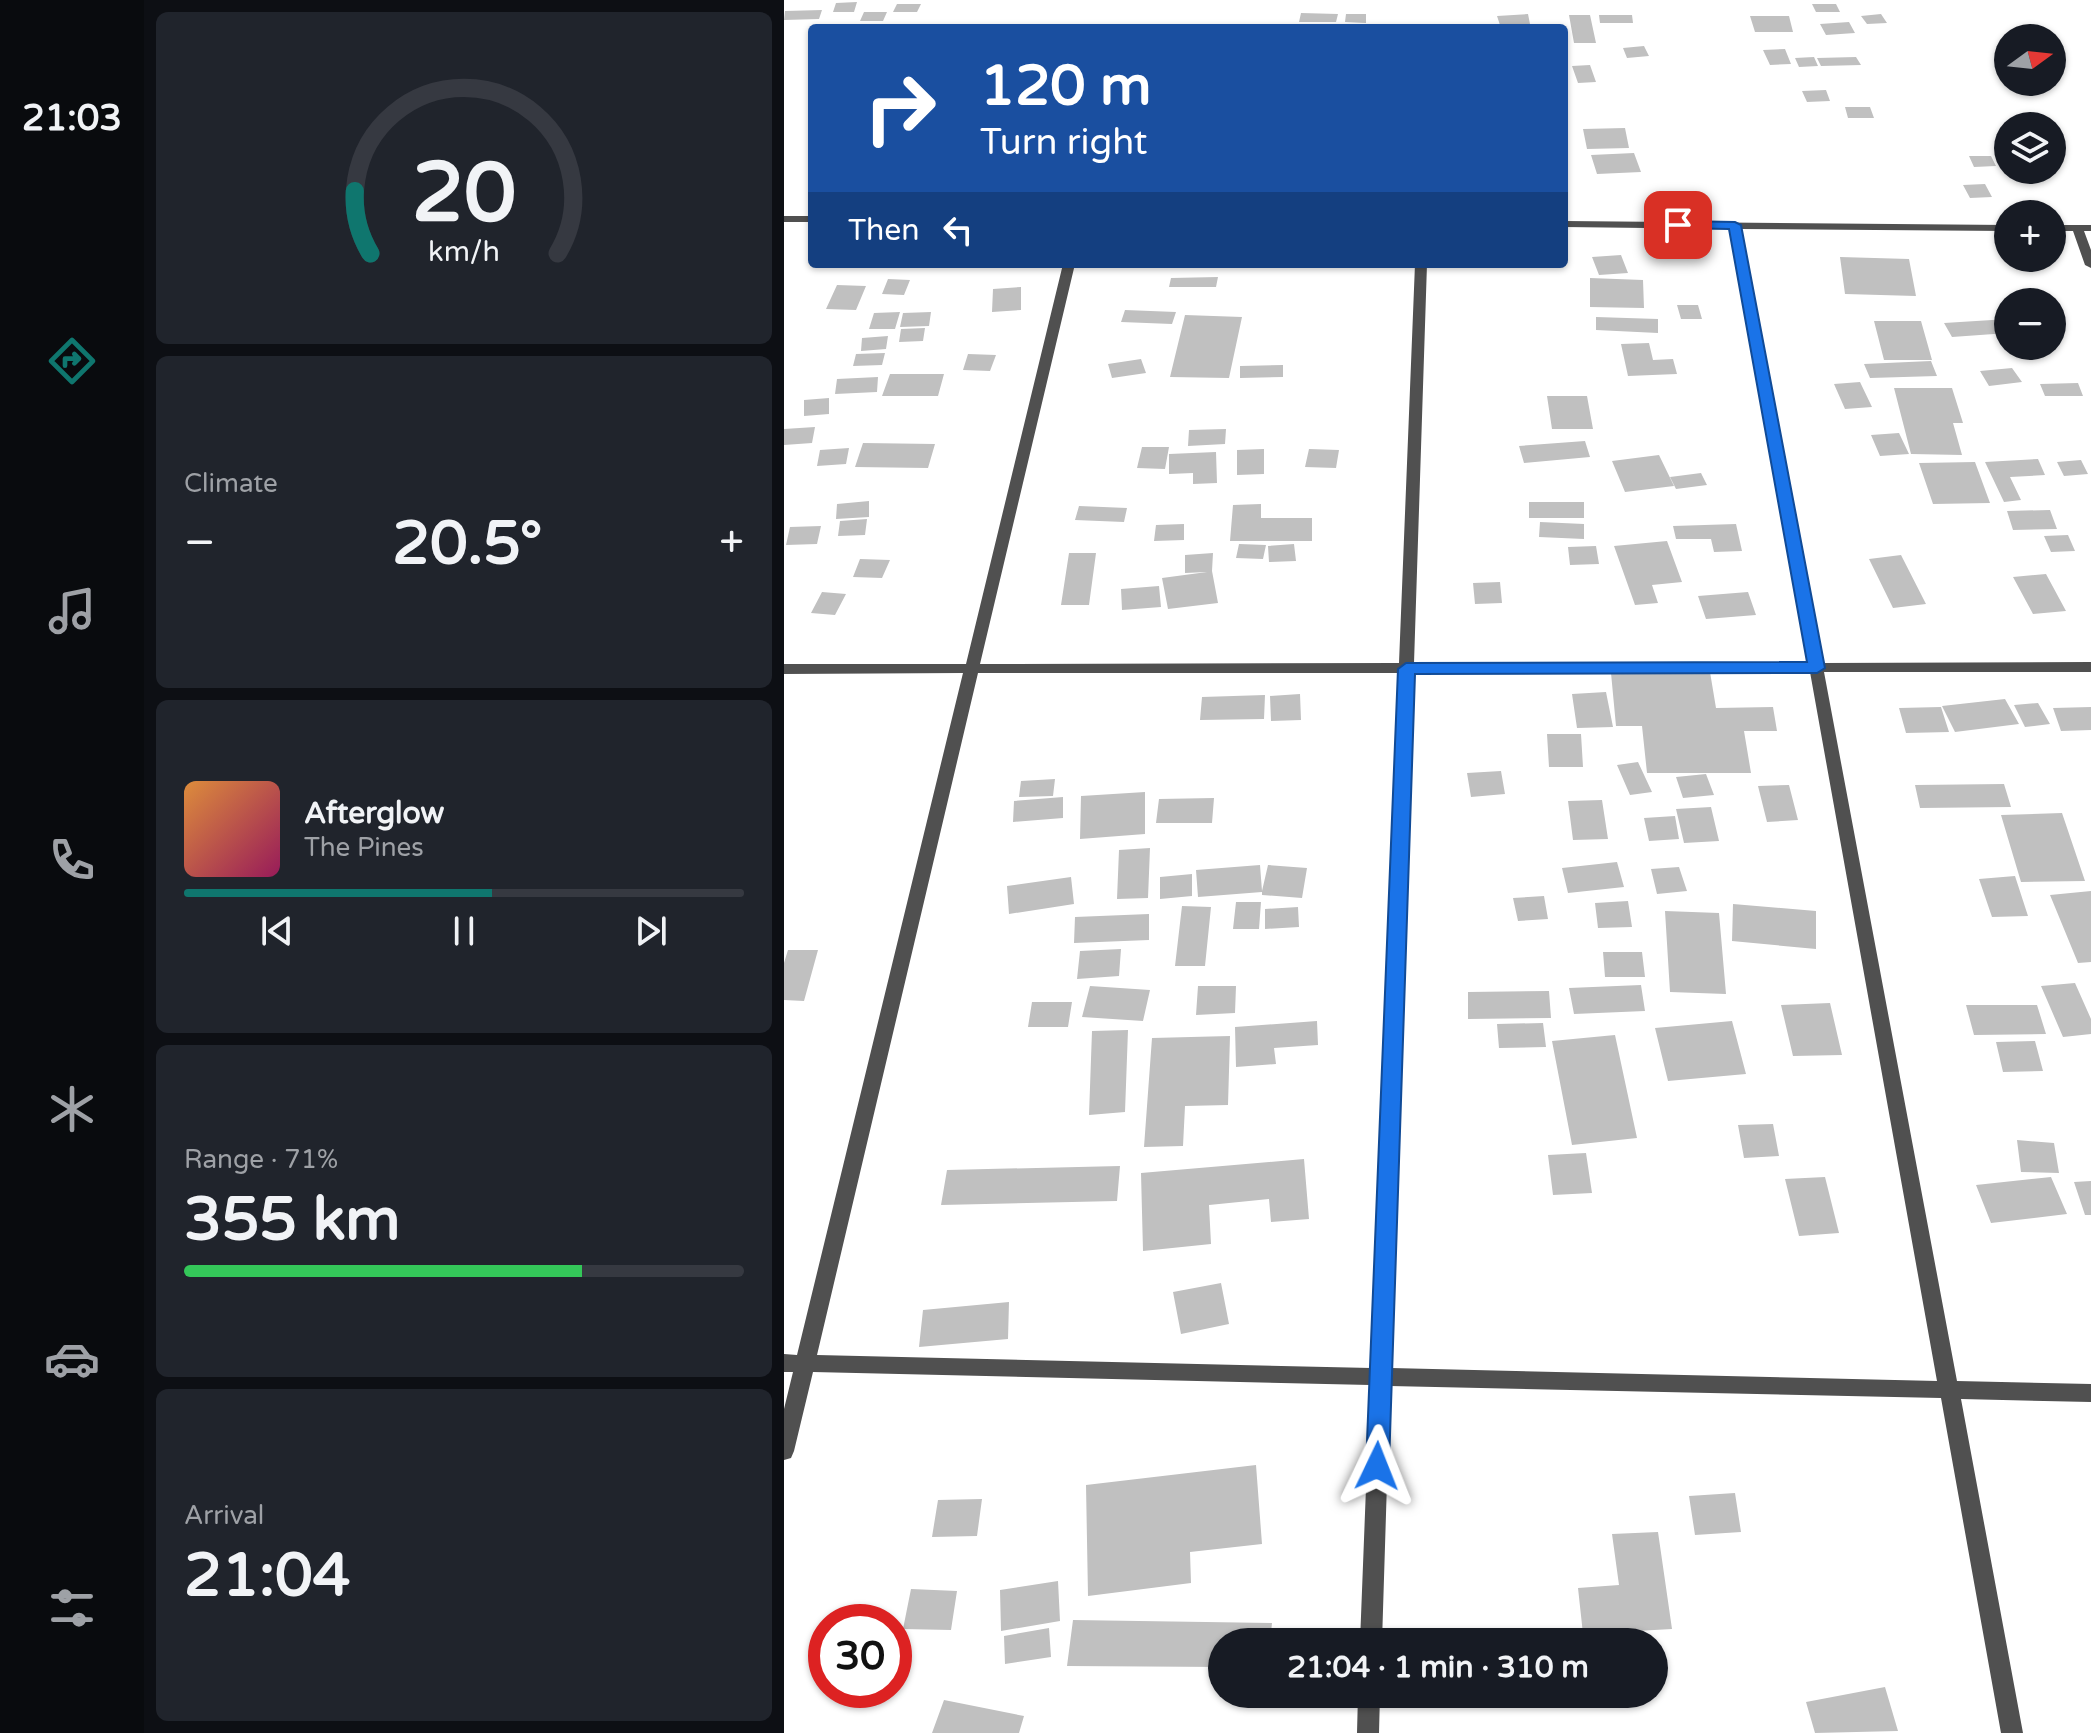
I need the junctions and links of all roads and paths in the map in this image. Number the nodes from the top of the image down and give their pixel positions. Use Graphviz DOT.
graph roads {
  1 [pos="784,219"];
  2 [pos="808,219"];
  3 [pos="1568,224"];
  4 [pos="1735,225"];
  5 [pos="1994,228"];
  6 [pos="2066,228"];
  7 [pos="2077,228"];
  8 [pos="2091,228"];
  9 [pos="2091,265"];
  10 [pos="1068,268"];
  11 [pos="1421,268"];
  12 [pos="2091,667"];
  13 [pos="1817,668"];
  14 [pos="784,669"];
  15 [pos="972,669"];
  16 [pos="1406,669"];
  17 [pos="784,1363"];
  18 [pos="805,1366"];
  19 [pos="1380,1378"];
  20 [pos="1948,1390"];
  21 [pos="2091,1393"];
  22 [pos="784,1451"];
  23 [pos="1371,1628"];
  24 [pos="1369,1708"];
  25 [pos="1368,1733"];
  26 [pos="2012,1733"];
  1 -- 2 [label="street"];
  3 -- 4 [label="street"];
  4 -- 5 [label="street"];
  4 -- 13 [label="street"];
  6 -- 7 [label="street"];
  7 -- 8 [label="street"];
  7 -- 9 [label="street"];
  10 -- 15 [label="street"];
  11 -- 16 [label="street"];
  12 -- 13 [label="street"];
  13 -- 16 [label="street"];
  13 -- 20 [label="street"];
  14 -- 15 [label="street"];
  15 -- 16 [label="street"];
  15 -- 18 [label="street"];
  16 -- 19 [label="street"];
  17 -- 18 [label="street"];
  18 -- 19 [label="street"];
  18 -- 22 [label="street"];
  19 -- 20 [label="street"];
  19 -- 23 [label="street"];
  20 -- 21 [label="street"];
  20 -- 26 [label="street"];
  24 -- 25 [label="street"];
}
